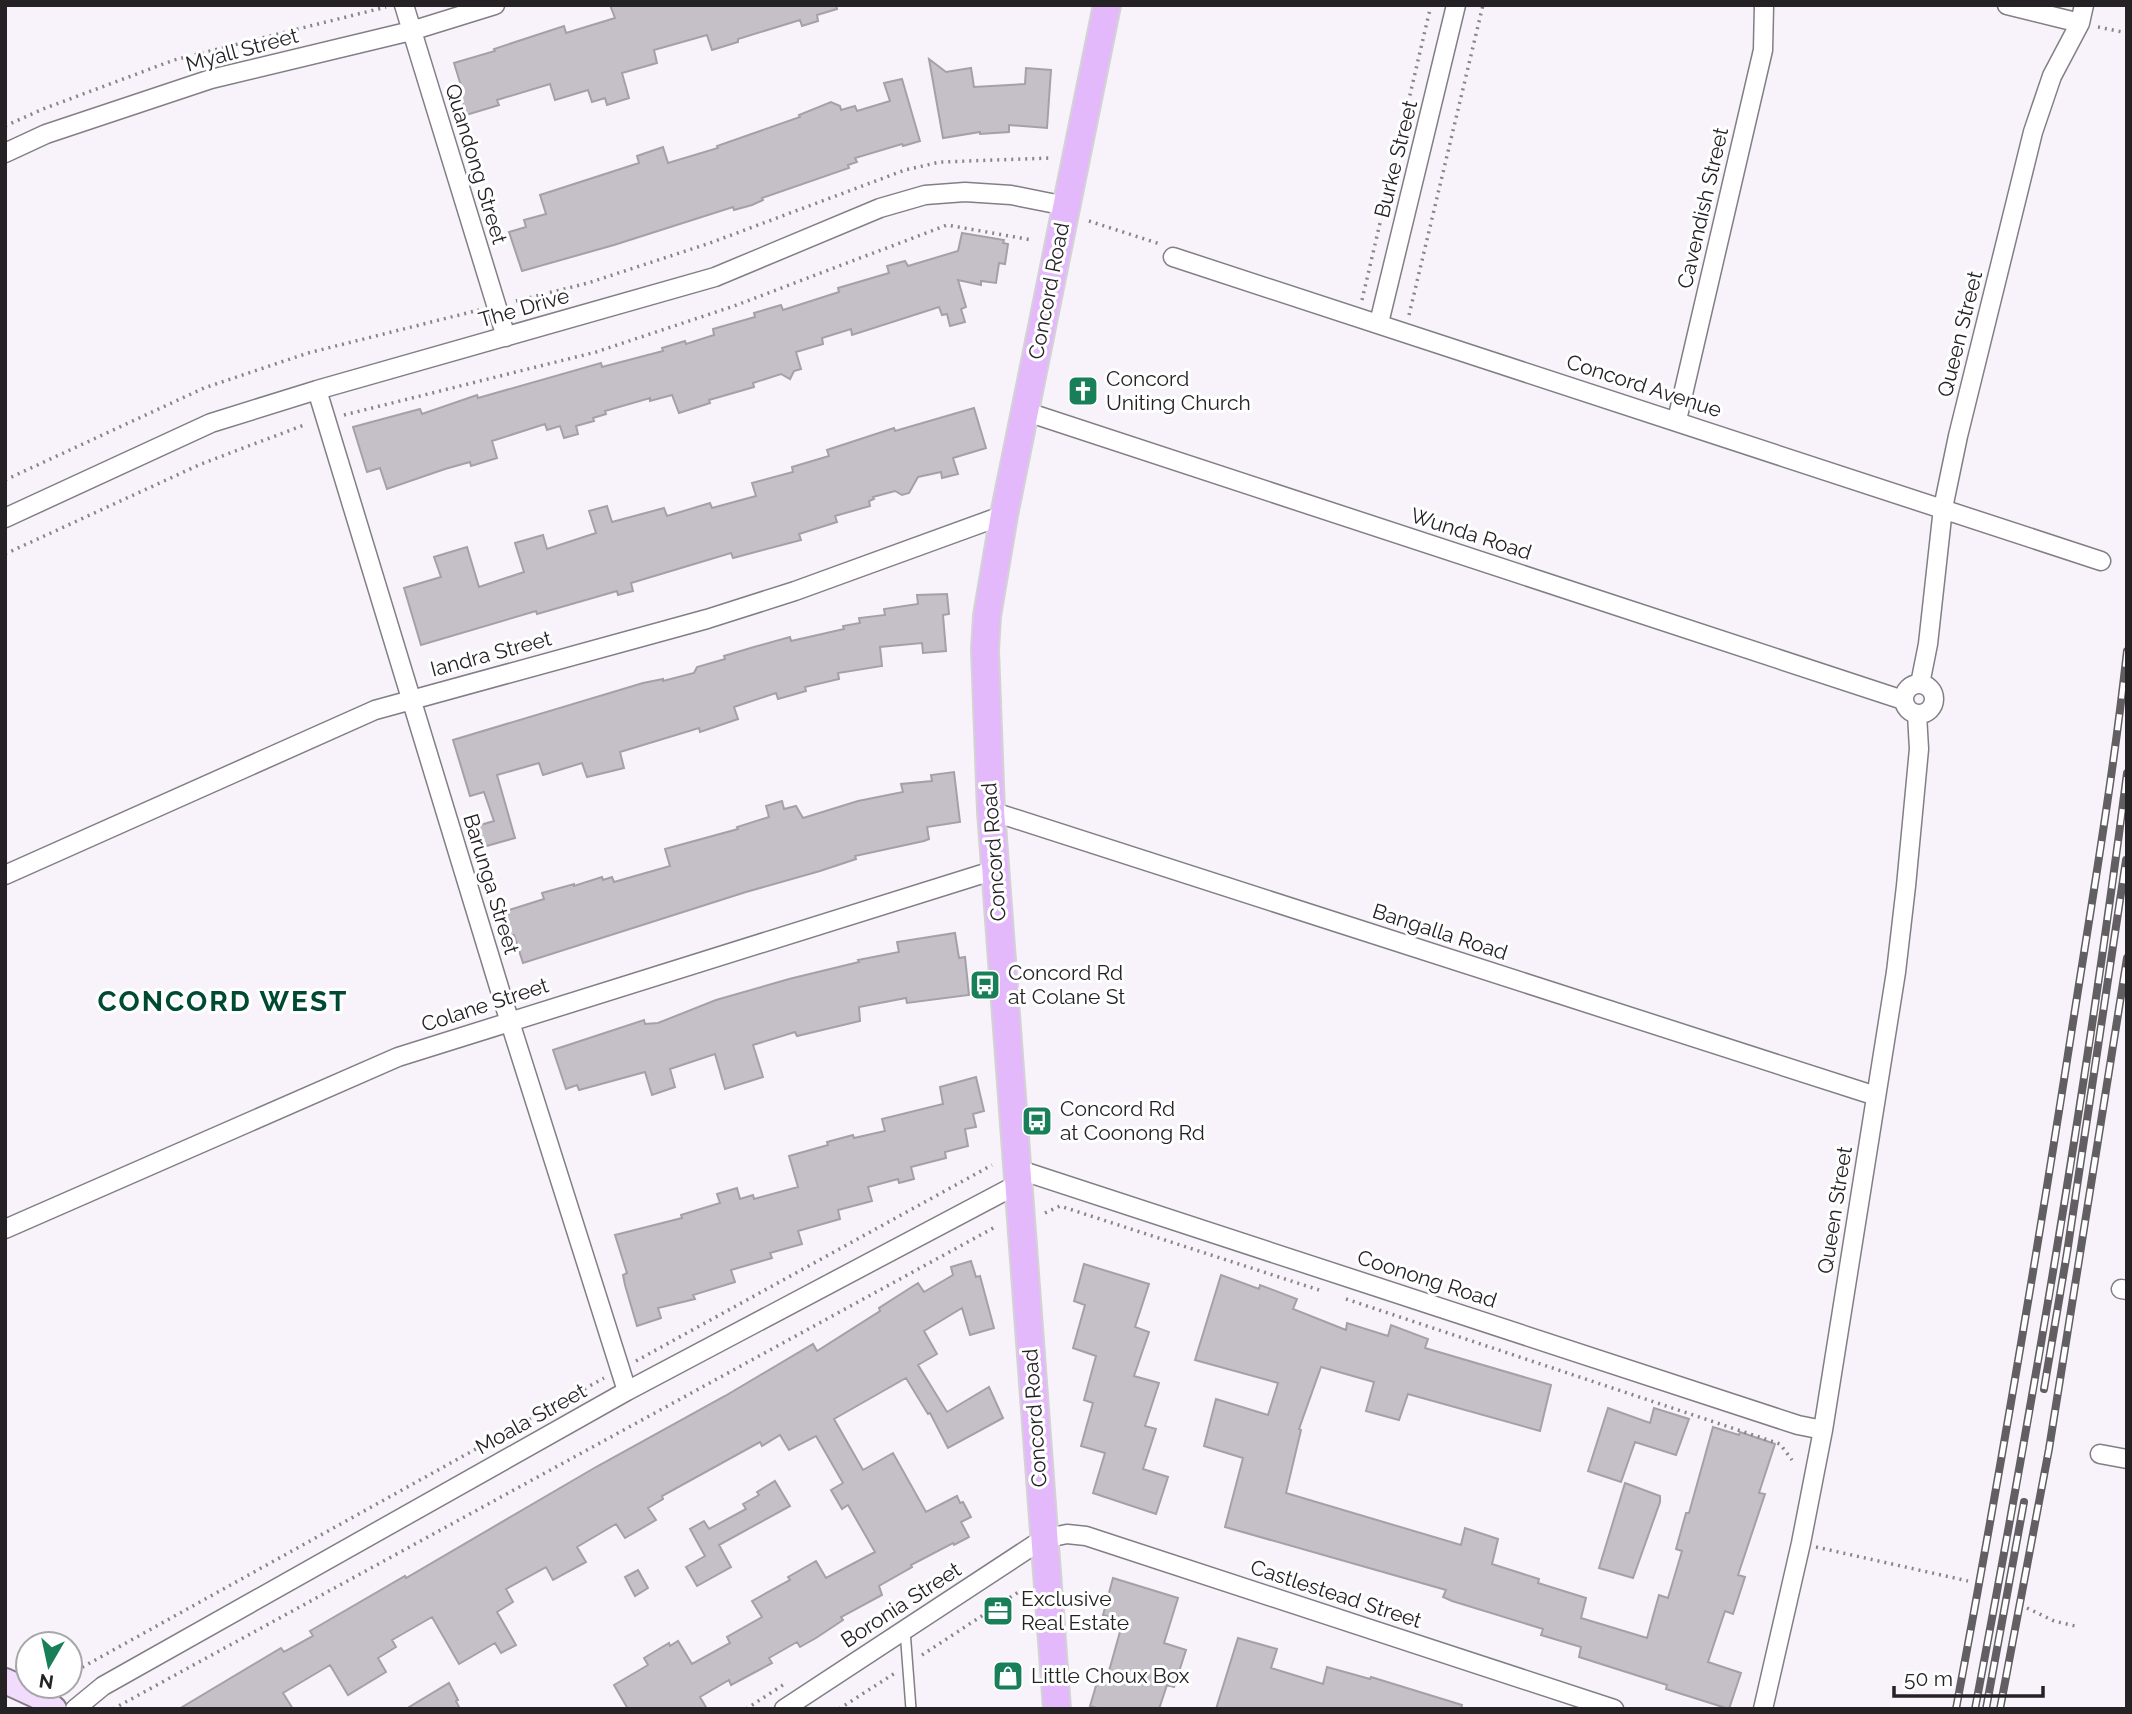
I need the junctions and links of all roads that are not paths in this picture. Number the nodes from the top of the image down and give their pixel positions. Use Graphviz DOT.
graph roads {
  1 [pos="404,5"];
  2 [pos="495,5"];
  3 [pos="1107,5"];
  4 [pos="1456,5"];
  5 [pos="1765,5"];
  6 [pos="2007,5"];
  7 [pos="2082,14"];
  8 [pos="411,31"];
  9 [pos="5,153"];
  10 [pos="1066,206"];
  11 [pos="1173,257"];
  12 [pos="1380,323"];
  13 [pos="506,337"];
  14 [pos="317,390"];
  15 [pos="1024,411"];
  16 [pos="1676,421"];
  17 [pos="1943,508"];
  18 [pos="1004,515"];
  19 [pos="5,518"];
  20 [pos="2101,561"];
  21 [pos="1920,684"];
  22 [pos="410,700"];
  23 [pos="1903,700"];
  24 [pos="1917,714"];
  25 [pos="991,811"];
  26 [pos="995,870"];
  27 [pos="5,875"];
  28 [pos="509,1021"];
  29 [pos="1876,1096"];
  30 [pos="1009,1173"];
  31 [pos="5,1229"];
  32 [pos="627,1391"];
  33 [pos="1823,1430"];
  34 [pos="2100,1454"];
  35 [pos="2127,1459"];
  36 [pos="1043,1539"];
  37 [pos="905,1629"];
  38 [pos="5,1681"];
  39 [pos="54,1709"];
  40 [pos="75,1709"];
  41 [pos="784,1709"];
  42 [pos="911,1709"];
  43 [pos="1056,1709"];
  44 [pos="1614,1709"];
  45 [pos="1763,1709"];
  1 -- 8 [label="street, Quandong Street"];
  2 -- 8 [label="street, Myall Street"];
  3 -- 10 [label="main road, Concord Road"];
  4 -- 12 [label="street, Burke Street"];
  5 -- 16 [label="street, Cavendish Street"];
  6 -- 7 [label="street"];
  7 -- 17 [label="street, Queen Street"];
  8 -- 9 [label="street, Myall Street"];
  8 -- 13 [label="street, Quandong Street"];
  10 -- 13 [label="street, The Drive"];
  10 -- 15 [label="main road, Concord Road"];
  11 -- 12 [label="street, Concord Avenue"];
  12 -- 16 [label="street, Concord Avenue"];
  13 -- 14 [label="street, The Drive"];
  14 -- 19 [label="street, The Drive"];
  14 -- 22 [label="street, Barunga Street"];
  15 -- 18 [label="main road, Concord Road"];
  15 -- 23 [label="street, Wunda Road"];
  16 -- 17 [label="street, Concord Avenue"];
  17 -- 20 [label="street, Concord Avenue"];
  17 -- 21 [label="street, Queen Street"];
  18 -- 22 [label="street, Iandra Street"];
  18 -- 25 [label="main road, Concord Road"];
  21 -- 23 [label="street"];
  21 -- 24 [label="street"];
  22 -- 27 [label="street, Iandra Street"];
  22 -- 28 [label="street, Barunga Street"];
  23 -- 24 [label="street"];
  24 -- 29 [label="street, Queen Street"];
  25 -- 26 [label="main road, Concord Road"];
  25 -- 29 [label="street, Bangalla Road"];
  26 -- 28 [label="street, Colane Street"];
  26 -- 30 [label="main road, Concord Road"];
  28 -- 31 [label="street, Colane Street"];
  28 -- 32 [label="street, Barunga Street"];
  29 -- 33 [label="street, Queen Street"];
  30 -- 32 [label="street, Moala Street"];
  30 -- 33 [label="street, Coonong Road"];
  30 -- 36 [label="main road, Concord Road"];
  32 -- 40 [label="street, Moala Street"];
  33 -- 45 [label="street, Queen Street"];
  34 -- 35 [label="street"];
  36 -- 37 [label="street, Boronia Street"];
  36 -- 43 [label="main road, Concord Road"];
  36 -- 44 [label="street, Castlestead Street"];
  37 -- 41 [label="street, Boronia Street"];
  37 -- 42 [label="lane"];
  38 -- 39 [label="main road"];
}
